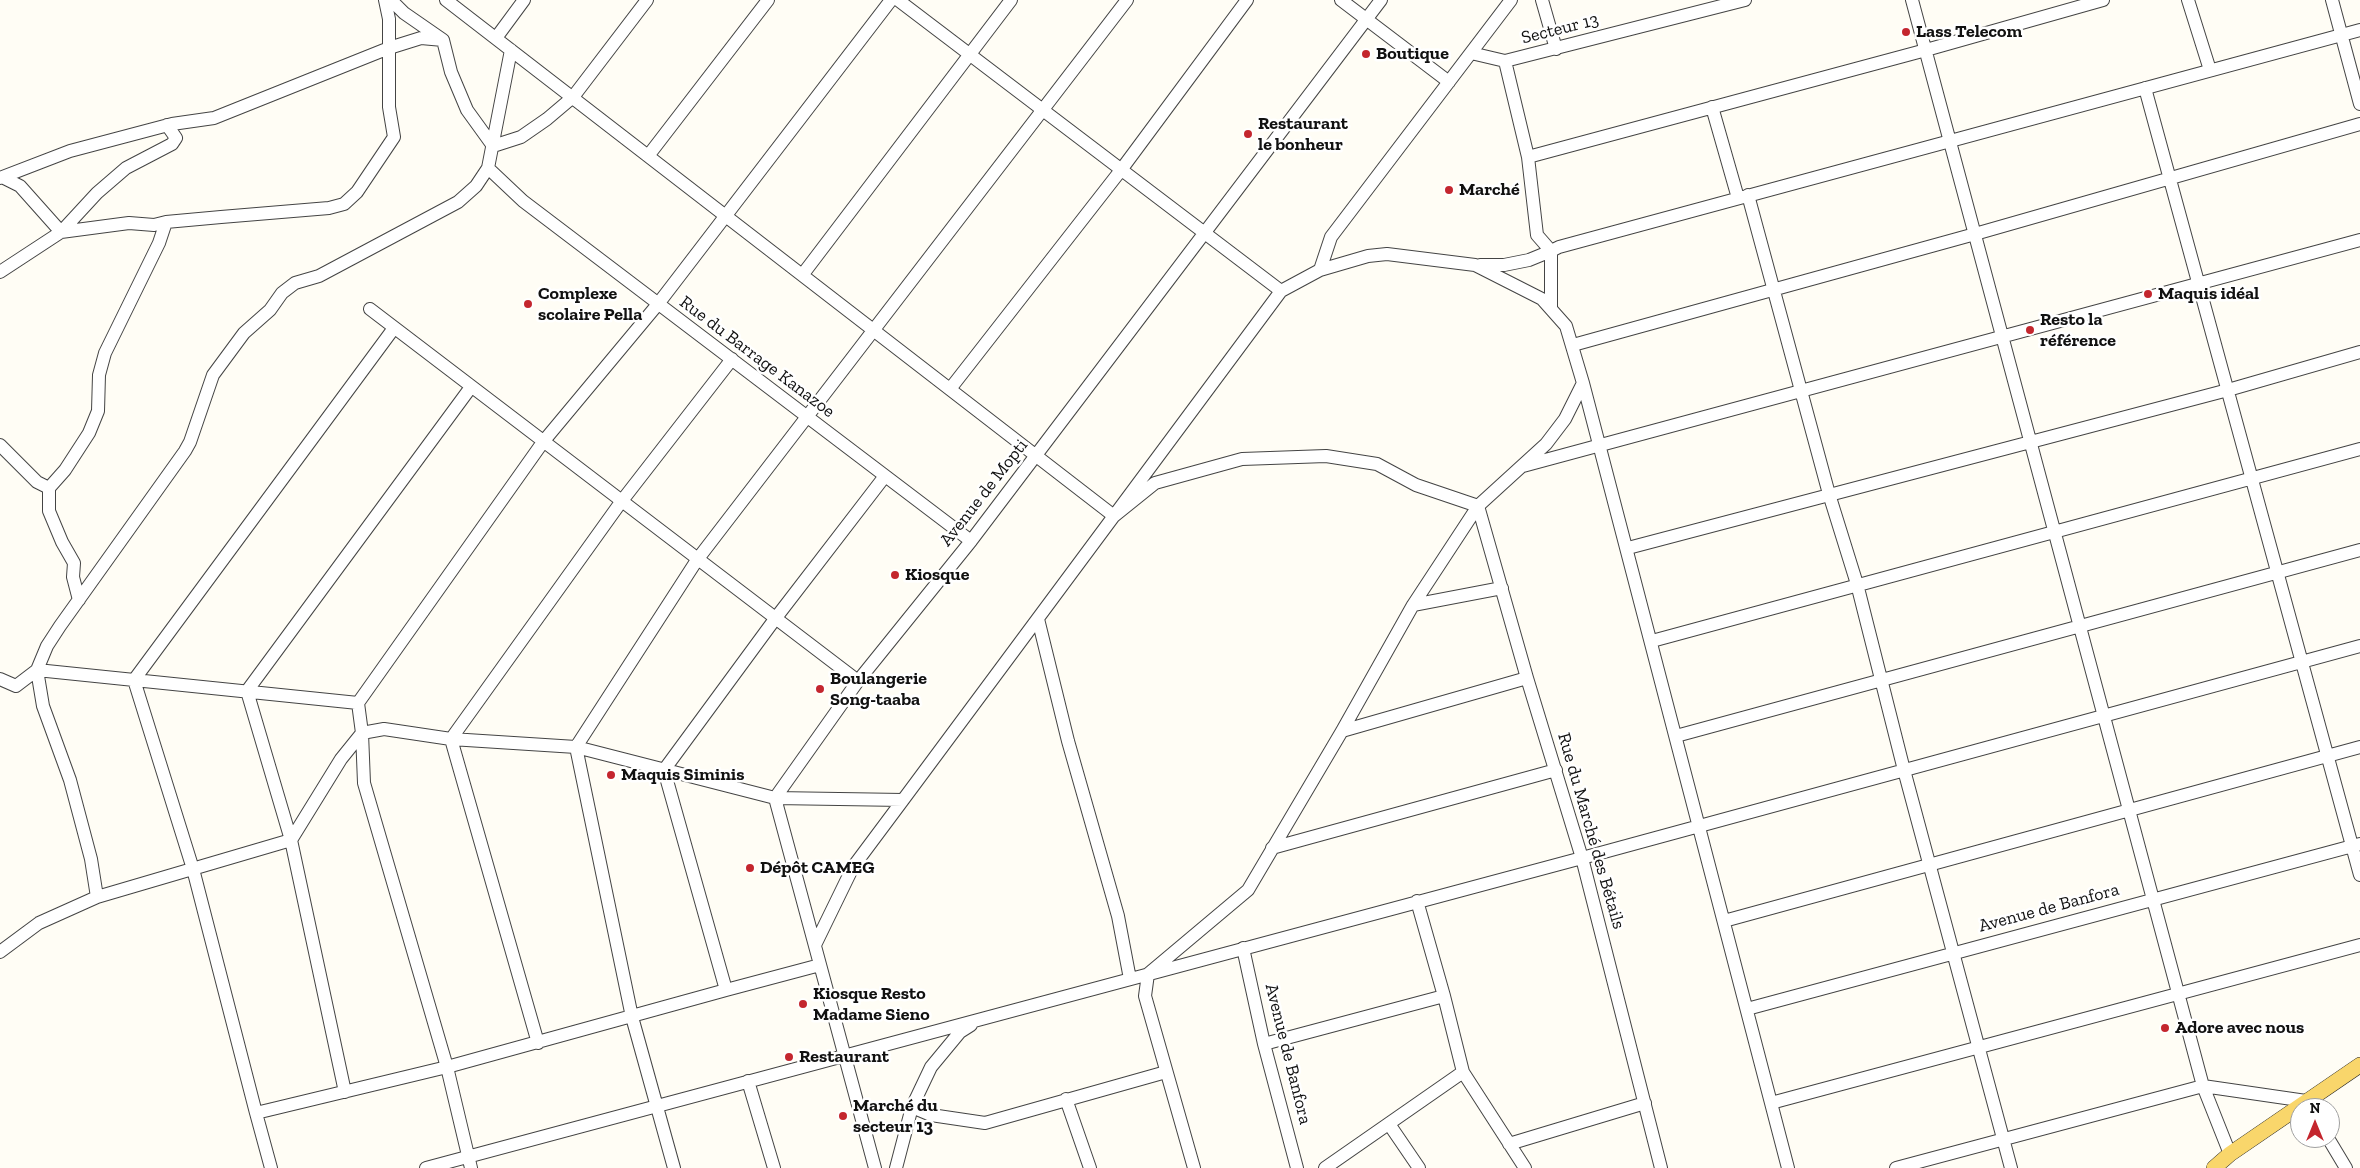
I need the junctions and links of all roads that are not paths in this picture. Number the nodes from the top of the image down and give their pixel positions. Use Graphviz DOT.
graph roads {
  1 [pos="385,0"];
  2 [pos="391,0"];
  3 [pos="446,0"];
  4 [pos="524,0"];
  5 [pos="647,0"];
  6 [pos="768,0"];
  7 [pos="891,0"];
  8 [pos="898,0"];
  9 [pos="1011,0"];
  10 [pos="1126,0"];
  11 [pos="1247,0"];
  12 [pos="1341,0"];
  13 [pos="1381,0"];
  14 [pos="1511,0"];
  15 [pos="1542,0"];
  16 [pos="1745,0"];
  17 [pos="1912,0"];
  18 [pos="2103,0"];
  19 [pos="2188,0"];
  20 [pos="2332,0"];
  21 [pos="1367,19"];
  22 [pos="2360,30"];
  23 [pos="2342,35"];
  24 [pos="496,38"];
  25 [pos="443,40"];
  26 [pos="389,48"];
  27 [pos="1556,49"];
  28 [pos="511,50"];
  29 [pos="1926,50"];
  30 [pos="1471,53"];
  31 [pos="969,54"];
  32 [pos="1505,61"];
  33 [pos="2210,70"];
  34 [pos="1449,82"];
  35 [pos="2145,88"];
  36 [pos="573,97"];
  37 [pos="2360,104"];
  38 [pos="1712,107"];
  39 [pos="1043,111"];
  40 [pos="2360,124"];
  41 [pos="167,126"];
  42 [pos="1951,141"];
  43 [pos="492,146"];
  44 [pos="648,156"];
  45 [pos="1528,157"];
  46 [pos="488,168"];
  47 [pos="1121,170"];
  48 [pos="2,178"];
  49 [pos="2170,178"];
  50 [pos="1743,197"];
  51 [pos="727,216"];
  52 [pos="166,222"];
  53 [pos="61,232"];
  54 [pos="1204,233"];
  55 [pos="1976,234"];
  56 [pos="2360,240"];
  57 [pos="1551,250"];
  58 [pos="1475,265"];
  59 [pos="1320,270"];
  60 [pos="0,272"];
  61 [pos="802,274"];
  62 [pos="2199,284"];
  63 [pos="1774,289"];
  64 [pos="1281,291"];
  65 [pos="658,304"];
  66 [pos="370,309"];
  67 [pos="1551,309"];
  68 [pos="394,328"];
  69 [pos="874,329"];
  70 [pos="2003,337"];
  71 [pos="1573,345"];
  72 [pos="2360,352"];
  73 [pos="732,359"];
  74 [pos="1583,383"];
  75 [pos="471,387"];
  76 [pos="950,389"];
  77 [pos="2228,390"];
  78 [pos="1801,391"];
  79 [pos="806,416"];
  80 [pos="2030,441"];
  81 [pos="544,442"];
  82 [pos="0,445"];
  83 [pos="1601,445"];
  84 [pos="2360,449"];
  85 [pos="1037,454"];
  86 [pos="1521,467"];
  87 [pos="885,476"];
  88 [pos="2251,478"];
  89 [pos="49,488"];
  90 [pos="1829,494"];
  91 [pos="621,502"];
  92 [pos="1478,506"];
  93 [pos="1114,516"];
  94 [pos="2054,530"];
  95 [pos="970,541"];
  96 [pos="1628,548"];
  97 [pos="2360,550"];
  98 [pos="698,560"];
  99 [pos="2277,572"];
  100 [pos="1857,584"];
  101 [pos="1502,588"];
  102 [pos="79,600"];
  103 [pos="1413,604"];
  104 [pos="775,619"];
  105 [pos="1038,619"];
  106 [pos="2082,626"];
  107 [pos="1652,641"];
  108 [pos="2360,646"];
  109 [pos="2302,660"];
  110 [pos="37,670"];
  111 [pos="1527,678"];
  112 [pos="0,679"];
  113 [pos="134,680"];
  114 [pos="1882,680"];
  115 [pos="858,681"];
  116 [pos="247,691"];
  117 [pos="358,703"];
  118 [pos="2104,716"];
  119 [pos="1342,731"];
  120 [pos="362,733"];
  121 [pos="1676,736"];
  122 [pos="451,739"];
  123 [pos="2360,747"];
  124 [pos="576,748"];
  125 [pos="2328,756"];
  126 [pos="664,770"];
  127 [pos="1556,770"];
  128 [pos="1904,770"];
  129 [pos="775,798"];
  130 [pos="903,800"];
  131 [pos="2130,810"];
  132 [pos="1699,825"];
  133 [pos="291,840"];
  134 [pos="2356,845"];
  135 [pos="1272,848"];
  136 [pos="1582,858"];
  137 [pos="1929,865"];
  138 [pos="193,869"];
  139 [pos="2360,875"];
  140 [pos="97,897"];
  141 [pos="2154,899"];
  142 [pos="1417,901"];
  143 [pos="1724,921"];
  144 [pos="815,945"];
  145 [pos="2360,945"];
  146 [pos="1243,948"];
  147 [pos="0,952"];
  148 [pos="1953,953"];
  149 [pos="820,965"];
  150 [pos="1148,974"];
  151 [pos="1130,979"];
  152 [pos="726,990"];
  153 [pos="2179,994"];
  154 [pos="1444,996"];
  155 [pos="1747,1009"];
  156 [pos="632,1017"];
  157 [pos="979,1019"];
  158 [pos="538,1043"];
  159 [pos="1264,1044"];
  160 [pos="1979,1047"];
  161 [pos="844,1055"];
  162 [pos="2360,1065"];
  163 [pos="447,1067"];
  164 [pos="1166,1072"];
  165 [pos="1463,1072"];
  166 [pos="748,1082"];
  167 [pos="2204,1086"];
  168 [pos="345,1092"];
  169 [pos="2317,1098"];
  170 [pos="1066,1099"];
  171 [pos="2290,1102"];
  172 [pos="1645,1103"];
  173 [pos="1771,1103"];
  174 [pos="656,1106"];
  175 [pos="912,1107"];
  176 [pos="256,1114"];
  177 [pos="2290,1116"];
  178 [pos="1389,1124"];
  179 [pos="2004,1139"];
  180 [pos="1509,1144"];
  181 [pos="2334,1148"];
  182 [pos="2230,1154"];
  183 [pos="469,1162"];
  184 [pos="271,1168"];
  185 [pos="426,1168"];
  186 [pos="674,1168"];
  187 [pos="774,1168"];
  188 [pos="875,1168"];
  189 [pos="896,1168"];
  190 [pos="1090,1168"];
  191 [pos="1194,1168"];
  192 [pos="1297,1168"];
  193 [pos="1325,1168"];
  194 [pos="1420,1168"];
  195 [pos="1524,1168"];
  196 [pos="1662,1168"];
  197 [pos="1788,1168"];
  198 [pos="1896,1168"];
  199 [pos="2011,1168"];
  200 [pos="2214,1168"];
  201 [pos="2346,1168"];
  1 -- 26 [label="street"];
  2 -- 25 [label="street"];
  3 -- 24 [label="street"];
  4 -- 24 [label="street"];
  5 -- 36 [label="street"];
  6 -- 44 [label="street"];
  7 -- 51 [label="street"];
  8 -- 31 [label="street"];
  9 -- 31 [label="street"];
  10 -- 39 [label="street"];
  11 -- 47 [label="street"];
  12 -- 21 [label="street"];
  13 -- 21 [label="street, Avenue de Mopti"];
  14 -- 30 [label="street"];
  15 -- 27 [label="street"];
  16 -- 27 [label="street, Secteur 13"];
  17 -- 29 [label="street"];
  18 -- 29 [label="street"];
  19 -- 33 [label="street"];
  20 -- 23 [label="street"];
  21 -- 34 [label="street"];
  21 -- 54 [label="street, Avenue de Mopti"];
  22 -- 23 [label="street"];
  23 -- 33 [label="street"];
  23 -- 37 [label="street"];
  24 -- 28 [label="street"];
  25 -- 26 [label="street"];
  25 -- 43 [label="street"];
  26 -- 41 [label="street"];
  26 -- 52 [label="street"];
  27 -- 32 [label="street, Secteur 13"];
  28 -- 36 [label="street"];
  28 -- 43 [label="street"];
  29 -- 38 [label="street"];
  29 -- 42 [label="street"];
  30 -- 32 [label="street, Secteur 13"];
  30 -- 34 [label="street"];
  31 -- 39 [label="street"];
  31 -- 61 [label="street"];
  32 -- 45 [label="street"];
  33 -- 35 [label="street"];
  34 -- 59 [label="street"];
  35 -- 42 [label="street"];
  35 -- 49 [label="street"];
  36 -- 43 [label="street"];
  36 -- 44 [label="street"];
  38 -- 45 [label="street"];
  38 -- 50 [label="street"];
  39 -- 47 [label="street"];
  39 -- 69 [label="street"];
  40 -- 49 [label="street"];
  41 -- 48 [label="street"];
  41 -- 53 [label="street"];
  42 -- 50 [label="street"];
  42 -- 55 [label="street"];
  43 -- 46 [label="street"];
  44 -- 51 [label="street"];
  45 -- 57 [label="street"];
  46 -- 65 [label="street, Rue du Barrage Kanazoe"];
  46 -- 102 [label="street"];
  47 -- 54 [label="street"];
  47 -- 76 [label="street"];
  48 -- 53 [label="street"];
  49 -- 55 [label="street"];
  49 -- 62 [label="street"];
  50 -- 57 [label="street"];
  50 -- 63 [label="street"];
  51 -- 61 [label="street"];
  51 -- 65 [label="street"];
  52 -- 53 [label="street"];
  52 -- 89 [label="street"];
  53 -- 60 [label="street"];
  54 -- 64 [label="street"];
  54 -- 85 [label="street, Avenue de Mopti"];
  55 -- 63 [label="street"];
  55 -- 70 [label="street"];
  56 -- 62 [label="street"];
  57 -- 58 [label="street"];
  57 -- 67 [label="street"];
  58 -- 59 [label="street"];
  58 -- 67 [label="street"];
  59 -- 64 [label="street"];
  61 -- 69 [label="street"];
  62 -- 70 [label="street"];
  62 -- 77 [label="street"];
  63 -- 71 [label="street"];
  63 -- 78 [label="street"];
  64 -- 93 [label="street"];
  65 -- 73 [label="street, Rue du Barrage Kanazoe"];
  65 -- 81 [label="street"];
  66 -- 68 [label="street"];
  67 -- 71 [label="street"];
  68 -- 75 [label="street"];
  68 -- 113 [label="street"];
  69 -- 76 [label="street"];
  69 -- 79 [label="street"];
  70 -- 78 [label="street"];
  70 -- 80 [label="street"];
  71 -- 74 [label="street"];
  72 -- 77 [label="street"];
  73 -- 79 [label="street, Rue du Barrage Kanazoe"];
  73 -- 91 [label="street"];
  74 -- 83 [label="street"];
  74 -- 86 [label="street"];
  75 -- 81 [label="street"];
  75 -- 116 [label="street"];
  76 -- 85 [label="street"];
  77 -- 80 [label="street"];
  77 -- 88 [label="street"];
  78 -- 83 [label="street"];
  78 -- 90 [label="street"];
  79 -- 87 [label="street, Rue du Barrage Kanazoe"];
  79 -- 98 [label="street"];
  80 -- 90 [label="street"];
  80 -- 94 [label="street"];
  81 -- 91 [label="street"];
  81 -- 117 [label="street"];
  82 -- 89 [label="street"];
  83 -- 86 [label="street"];
  83 -- 96 [label="street"];
  84 -- 88 [label="street"];
  85 -- 93 [label="street"];
  85 -- 95 [label="street, Avenue de Mopti"];
  86 -- 92 [label="street"];
  87 -- 95 [label="street, Rue du Barrage Kanazoe"];
  87 -- 104 [label="street"];
  88 -- 94 [label="street"];
  88 -- 99 [label="street"];
  89 -- 102 [label="street"];
  90 -- 96 [label="street"];
  90 -- 100 [label="street"];
  91 -- 98 [label="street"];
  91 -- 122 [label="street"];
  92 -- 93 [label="street"];
  92 -- 101 [label="street, Rue du Marché des Bétails"];
  92 -- 103 [label="street"];
  93 -- 105 [label="street"];
  94 -- 100 [label="street"];
  94 -- 106 [label="street"];
  95 -- 115 [label="street, Avenue de Mopti"];
  96 -- 107 [label="street"];
  97 -- 99 [label="street"];
  98 -- 104 [label="street"];
  98 -- 124 [label="street"];
  99 -- 106 [label="street"];
  99 -- 109 [label="street"];
  100 -- 107 [label="street"];
  100 -- 114 [label="street"];
  101 -- 103 [label="street"];
  101 -- 111 [label="street, Rue du Marché des Bétails"];
  102 -- 110 [label="street"];
  103 -- 119 [label="street"];
  104 -- 115 [label="street"];
  104 -- 126 [label="street"];
  105 -- 130 [label="street"];
  105 -- 151 [label="street"];
  106 -- 114 [label="street"];
  106 -- 118 [label="street"];
  107 -- 121 [label="street"];
  108 -- 109 [label="street"];
  109 -- 118 [label="street"];
  109 -- 125 [label="street"];
  110 -- 112 [label="street"];
  110 -- 113 [label="street"];
  110 -- 140 [label="street"];
  111 -- 119 [label="street"];
  111 -- 127 [label="street, Rue du Marché des Bétails"];
  113 -- 116 [label="street"];
  113 -- 138 [label="street"];
  114 -- 121 [label="street"];
  114 -- 128 [label="street"];
  115 -- 129 [label="street, Avenue de Mopti"];
  116 -- 117 [label="street"];
  116 -- 133 [label="street"];
  117 -- 120 [label="street"];
  118 -- 128 [label="street"];
  118 -- 131 [label="street"];
  119 -- 135 [label="street"];
  120 -- 122 [label="street"];
  120 -- 133 [label="street"];
  120 -- 163 [label="street"];
  121 -- 132 [label="street"];
  122 -- 124 [label="street"];
  122 -- 158 [label="street"];
  123 -- 125 [label="street"];
  124 -- 126 [label="street"];
  124 -- 156 [label="street"];
  125 -- 131 [label="street"];
  125 -- 134 [label="street"];
  126 -- 129 [label="street"];
  126 -- 152 [label="street"];
  127 -- 135 [label="street"];
  127 -- 136 [label="street, Rue du Marché des Bétails"];
  128 -- 132 [label="street"];
  128 -- 137 [label="street"];
  129 -- 130 [label="street"];
  129 -- 144 [label="street"];
  130 -- 144 [label="street"];
  131 -- 137 [label="street"];
  131 -- 141 [label="street"];
  132 -- 136 [label="street"];
  132 -- 143 [label="street"];
  133 -- 138 [label="street"];
  133 -- 168 [label="street"];
  134 -- 139 [label="street"];
  134 -- 141 [label="street, Avenue de Banfora"];
  135 -- 150 [label="street"];
  136 -- 142 [label="street"];
  136 -- 172 [label="street, Rue du Marché des Bétails"];
  137 -- 143 [label="street"];
  137 -- 148 [label="street"];
  138 -- 140 [label="street"];
  138 -- 176 [label="street"];
  140 -- 147 [label="street"];
  141 -- 148 [label="street, Avenue de Banfora"];
  141 -- 153 [label="street"];
  142 -- 146 [label="street"];
  142 -- 154 [label="street"];
  143 -- 155 [label="street"];
  144 -- 149 [label="street"];
  145 -- 153 [label="street"];
  146 -- 150 [label="street"];
  146 -- 159 [label="street, Avenue de Banfora"];
  148 -- 155 [label="street, Avenue de Banfora"];
  148 -- 160 [label="street"];
  149 -- 152 [label="street"];
  149 -- 161 [label="street"];
  150 -- 151 [label="street"];
  150 -- 164 [label="street"];
  151 -- 157 [label="street"];
  152 -- 156 [label="street"];
  153 -- 160 [label="street"];
  153 -- 167 [label="street"];
  154 -- 159 [label="street"];
  154 -- 165 [label="street"];
  155 -- 173 [label="street"];
  156 -- 158 [label="street"];
  156 -- 174 [label="street"];
  157 -- 161 [label="street"];
  157 -- 175 [label="street"];
  158 -- 163 [label="street"];
  159 -- 192 [label="street, Avenue de Banfora"];
  160 -- 173 [label="street"];
  160 -- 179 [label="street"];
  161 -- 166 [label="street"];
  161 -- 188 [label="street"];
  162 -- 169 [label="main road"];
  163 -- 168 [label="street"];
  163 -- 183 [label="street"];
  164 -- 170 [label="street"];
  164 -- 191 [label="street"];
  165 -- 178 [label="street"];
  165 -- 180 [label="street"];
  166 -- 174 [label="street"];
  166 -- 187 [label="street"];
  167 -- 171 [label="street"];
  167 -- 179 [label="street"];
  167 -- 182 [label="street"];
  168 -- 176 [label="street"];
  170 -- 175 [label="street"];
  170 -- 190 [label="street"];
  172 -- 180 [label="street"];
  172 -- 196 [label="street, Rue du Marché des Bétails"];
  173 -- 197 [label="street"];
  174 -- 183 [label="street"];
  174 -- 186 [label="street"];
  175 -- 189 [label="street"];
  176 -- 184 [label="street"];
  177 -- 182 [label="main road"];
  178 -- 193 [label="street"];
  178 -- 194 [label="street"];
  179 -- 198 [label="street"];
  179 -- 199 [label="street"];
  180 -- 195 [label="street"];
  181 -- 201 [label="street"];
  182 -- 200 [label="main road"];
  183 -- 185 [label="street"];
}
